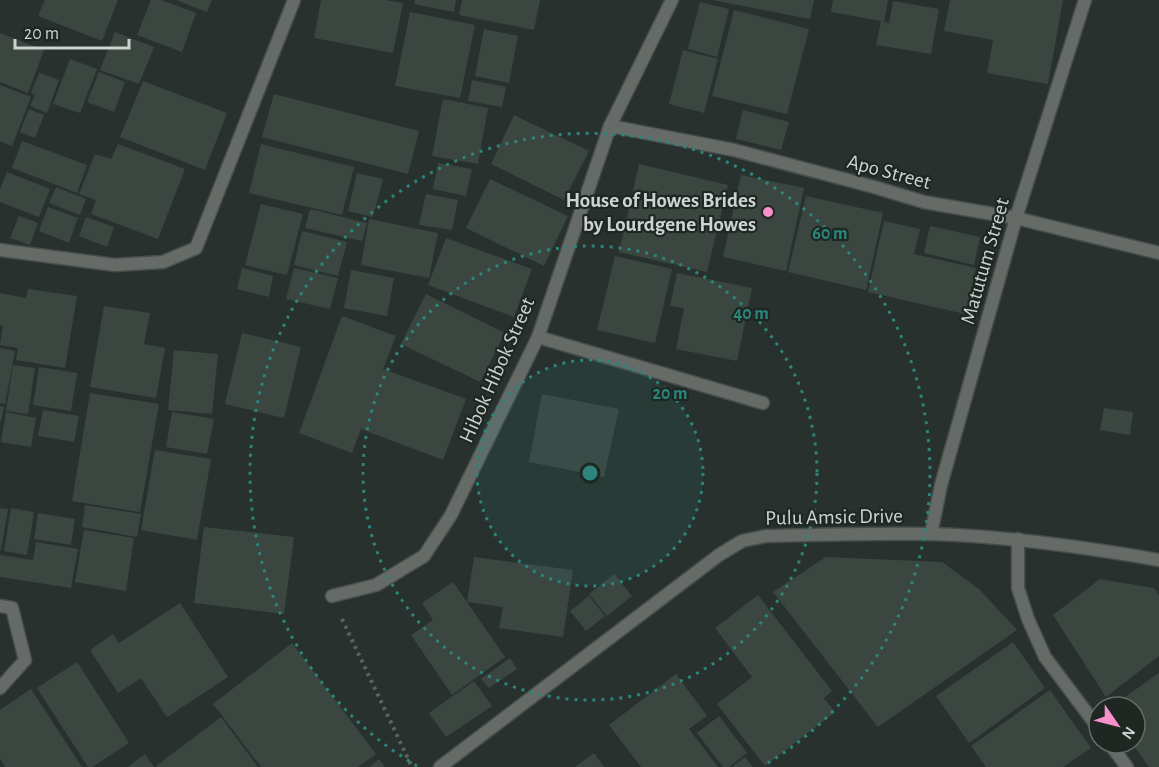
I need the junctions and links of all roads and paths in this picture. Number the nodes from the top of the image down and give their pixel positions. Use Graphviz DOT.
graph roads {
  1 [pos="294,0"];
  2 [pos="672,0"];
  3 [pos="1085,0"];
  4 [pos="610,126"];
  5 [pos="1016,218"];
  6 [pos="0,250"];
  7 [pos="1159,252"];
  8 [pos="538,337"];
  9 [pos="763,403"];
  10 [pos="931,534"];
  11 [pos="1018,539"];
  12 [pos="1159,560"];
  13 [pos="332,596"];
  14 [pos="6,607"];
  15 [pos="0,688"];
  16 [pos="1087,713"];
  17 [pos="412,767"];
  18 [pos="440,767"];
  1 -- 6 [label="street"];
  2 -- 4 [label="street, Hibok Hibok Street"];
  3 -- 5 [label="street, Matutum Street"];
  4 -- 5 [label="street, Apo Street"];
  4 -- 8 [label="street, Hibok Hibok Street"];
  5 -- 7 [label="street, Apo Street"];
  5 -- 10 [label="street, Matutum Street"];
  8 -- 9 [label="street"];
  8 -- 13 [label="street, Hibok Hibok Street"];
  10 -- 11 [label="street, Pulu Amsic Drive"];
  10 -- 18 [label="street, Pulu Amsic Drive"];
  11 -- 12 [label="street, Pulu Amsic Drive"];
  11 -- 16 [label="street"];
  13 -- 17 [label="path"];
  14 -- 15 [label="street"];
}
